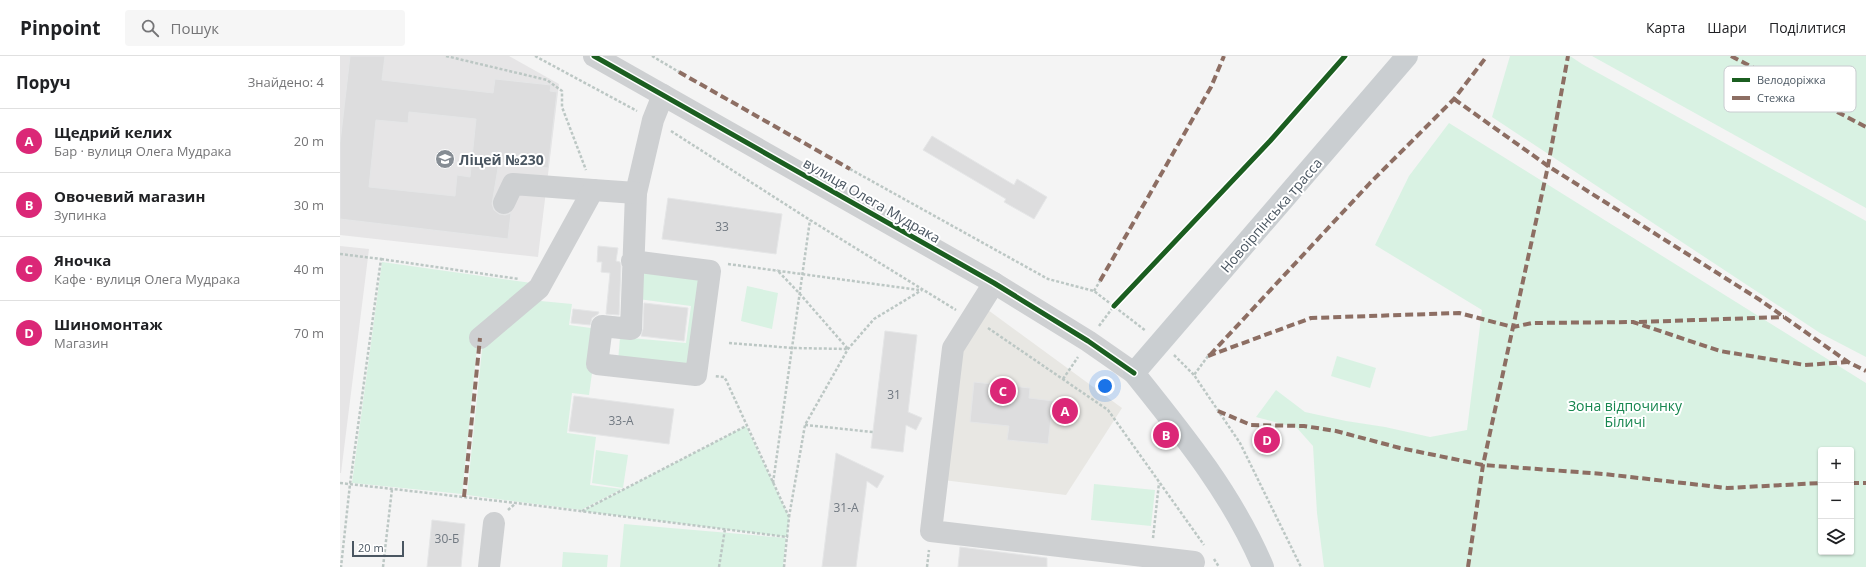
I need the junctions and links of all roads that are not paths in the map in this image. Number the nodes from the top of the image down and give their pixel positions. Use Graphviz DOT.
graph roads {
  1 [pos="594,56"];
  2 [pos="1407,56"];
  3 [pos="663,95"];
  4 [pos="593,190"];
  5 [pos="636,193"];
  6 [pos="504,203"];
  7 [pos="632,261"];
  8 [pos="994,283"];
  9 [pos="480,338"];
  10 [pos="1134,373"];
  11 [pos="494,523"];
  12 [pos="1204,555"];
  13 [pos="489,567"];
  14 [pos="1263,567"];
  1 -- 3 [label="street, вулиця Олега Мудрака"];
  2 -- 10 [label="main road, Новоірпінська трасса"];
  3 -- 5 [label="street"];
  3 -- 8 [label="street, вулиця Олега Мудрака"];
  4 -- 5 [label="street"];
  4 -- 6 [label="street"];
  4 -- 9 [label="street"];
  5 -- 7 [label="street"];
  7 -- 7 [label="street"];
  8 -- 10 [label="street, вулиця Олега Мудрака"];
  8 -- 12 [label="street"];
  10 -- 14 [label="main road, вулиця Олега Мудрака"];
  11 -- 13 [label="street"];
}
